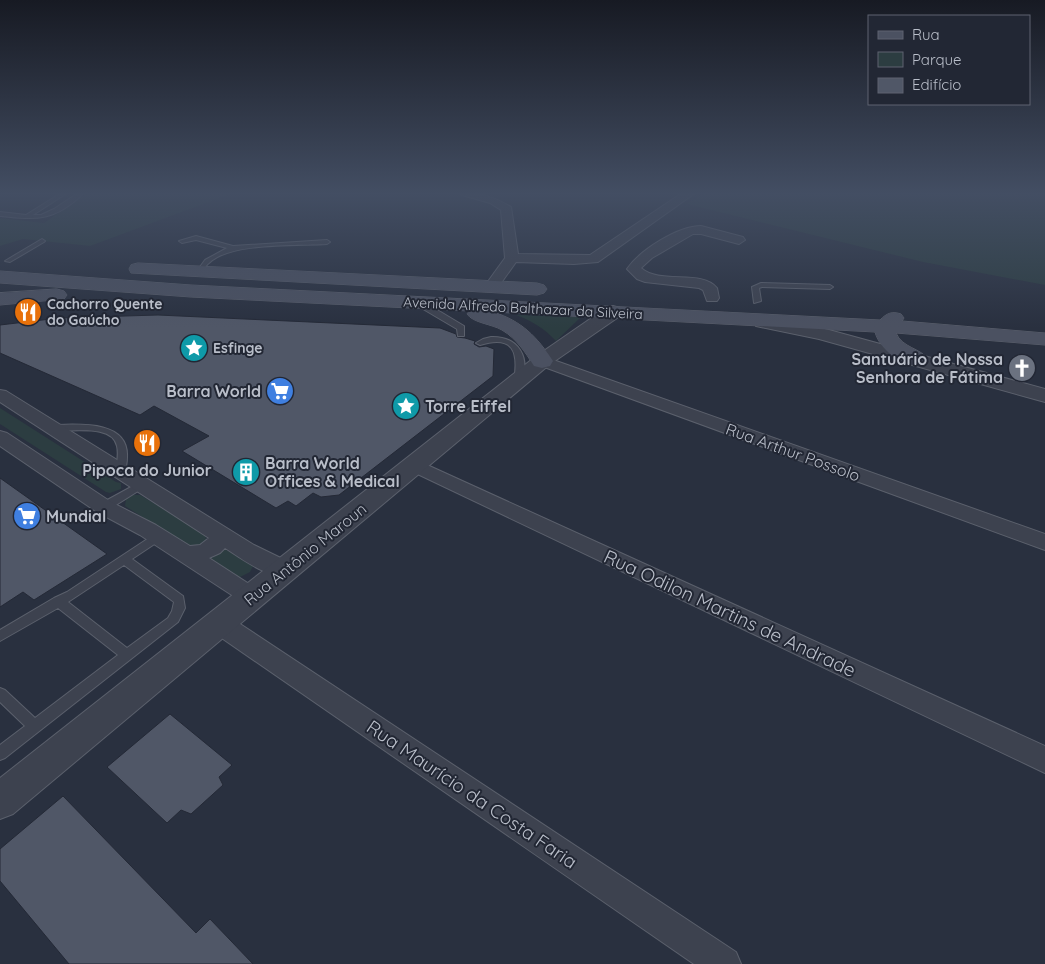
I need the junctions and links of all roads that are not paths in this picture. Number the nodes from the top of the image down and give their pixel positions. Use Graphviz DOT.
graph roads {
  1 [pos="510,238"];
  2 [pos="625,238"];
  3 [pos="677,238"];
  4 [pos="731,238"];
  5 [pos="182,240"];
  6 [pos="739,240"];
  7 [pos="42,241"];
  8 [pos="327,242"];
  9 [pos="232,248"];
  10 [pos="512,258"];
  11 [pos="3,266"];
  12 [pos="200,272"];
  13 [pos="492,287"];
  14 [pos="830,288"];
  15 [pos="558,290"];
  16 [pos="191,291"];
  17 [pos="634,294"];
  18 [pos="0,299"];
  19 [pos="735,303"];
  20 [pos="783,303"];
  21 [pos="430,304"];
  22 [pos="613,312"];
  23 [pos="1039,322"];
  24 [pos="885,326"];
  25 [pos="461,334"];
  26 [pos="1045,339"];
  27 [pos="480,343"];
  28 [pos="918,360"];
  29 [pos="542,361"];
  30 [pos="518,380"];
  31 [pos="0,394"];
  32 [pos="1045,396"];
  33 [pos="56,428"];
  34 [pos="0,437"];
  35 [pos="414,465"];
  36 [pos="121,470"];
  37 [pos="142,484"];
  38 [pos="104,507"];
  39 [pos="222,535"];
  40 [pos="158,536"];
  41 [pos="1045,542"];
  42 [pos="186,555"];
  43 [pos="124,559"];
  44 [pos="285,570"];
  45 [pos="252,597"];
  46 [pos="58,601"];
  47 [pos="219,623"];
  48 [pos="0,636"];
  49 [pos="128,655"];
  50 [pos="2,698"];
  51 [pos="35,726"];
  52 [pos="0,752"];
  53 [pos="1045,760"];
  54 [pos="0,801"];
  55 [pos="724,964"];
  1 -- 10 [label="street"];
  2 -- 10 [label="street"];
  3 -- 19 [label="street"];
  4 -- 6 [label="street"];
  5 -- 9 [label="lane"];
  7 -- 11 [label="lane"];
  8 -- 9 [label="lane"];
  9 -- 12 [label="lane"];
  10 -- 13 [label="street"];
  11 -- 12 [label="main road, Avenida Alfredo Balthazar da Silveira"];
  11 -- 16 [label="main road, Avenida Alfredo Balthazar da Silveira"];
  12 -- 13 [label="main road, Avenida Alfredo Balthazar da Silveira"];
  13 -- 15 [label="main road, Avenida Alfredo Balthazar da Silveira"];
  14 -- 19 [label="lane"];
  16 -- 18 [label="main road"];
  16 -- 21 [label="main road, Avenida Alfredo Balthazar da Silveira"];
  17 -- 19 [label="main road, Avenida Alfredo Balthazar da Silveira"];
  19 -- 20 [label="main road, Avenida Alfredo Balthazar da Silveira"];
  19 -- 22 [label="main road, Avenida Alfredo Balthazar da Silveira"];
  19 -- 24 [label="main road, Avenida Alfredo Balthazar da Silveira"];
  19 -- 28 [label="street"];
  20 -- 22 [label="main road"];
  20 -- 23 [label="main road, Avenida Alfredo Balthazar da Silveira"];
  21 -- 22 [label="main road, Avenida Alfredo Balthazar da Silveira"];
  21 -- 25 [label="lane"];
  21 -- 29 [label="main road"];
  22 -- 29 [label="street, Rua Antônio Maroun"];
  23 -- 24 [label="main road"];
  24 -- 26 [label="main road, Avenida Alfredo Balthazar da Silveira"];
  24 -- 28 [label="main road"];
  27 -- 30 [label="lane"];
  28 -- 32 [label="street"];
  29 -- 30 [label="street, Rua Antônio Maroun"];
  29 -- 41 [label="street, Rua Arthur Possolo"];
  30 -- 35 [label="street, Rua Antônio Maroun"];
  31 -- 33 [label="street"];
  33 -- 36 [label="street"];
  33 -- 36 [label="lane"];
  34 -- 38 [label="street"];
  35 -- 44 [label="street, Rua Antônio Maroun"];
  35 -- 53 [label="street, Rua Odilon Martins de Andrade"];
  36 -- 37 [label="street"];
  37 -- 38 [label="lane"];
  37 -- 39 [label="street"];
  38 -- 40 [label="street"];
  39 -- 42 [label="street"];
  39 -- 44 [label="street"];
  40 -- 42 [label="street"];
  40 -- 43 [label="lane"];
  42 -- 45 [label="street"];
  43 -- 46 [label="lane"];
  43 -- 49 [label="lane"];
  44 -- 45 [label="street, Rua Antônio Maroun"];
  45 -- 47 [label="street, Rua Antônio Maroun"];
  46 -- 48 [label="lane"];
  46 -- 49 [label="lane"];
  47 -- 54 [label="street, Rua Antônio Maroun"];
  47 -- 55 [label="street, Rua Maurício da Costa Faria"];
  49 -- 51 [label="lane"];
  50 -- 51 [label="lane"];
  51 -- 52 [label="lane"];
}
